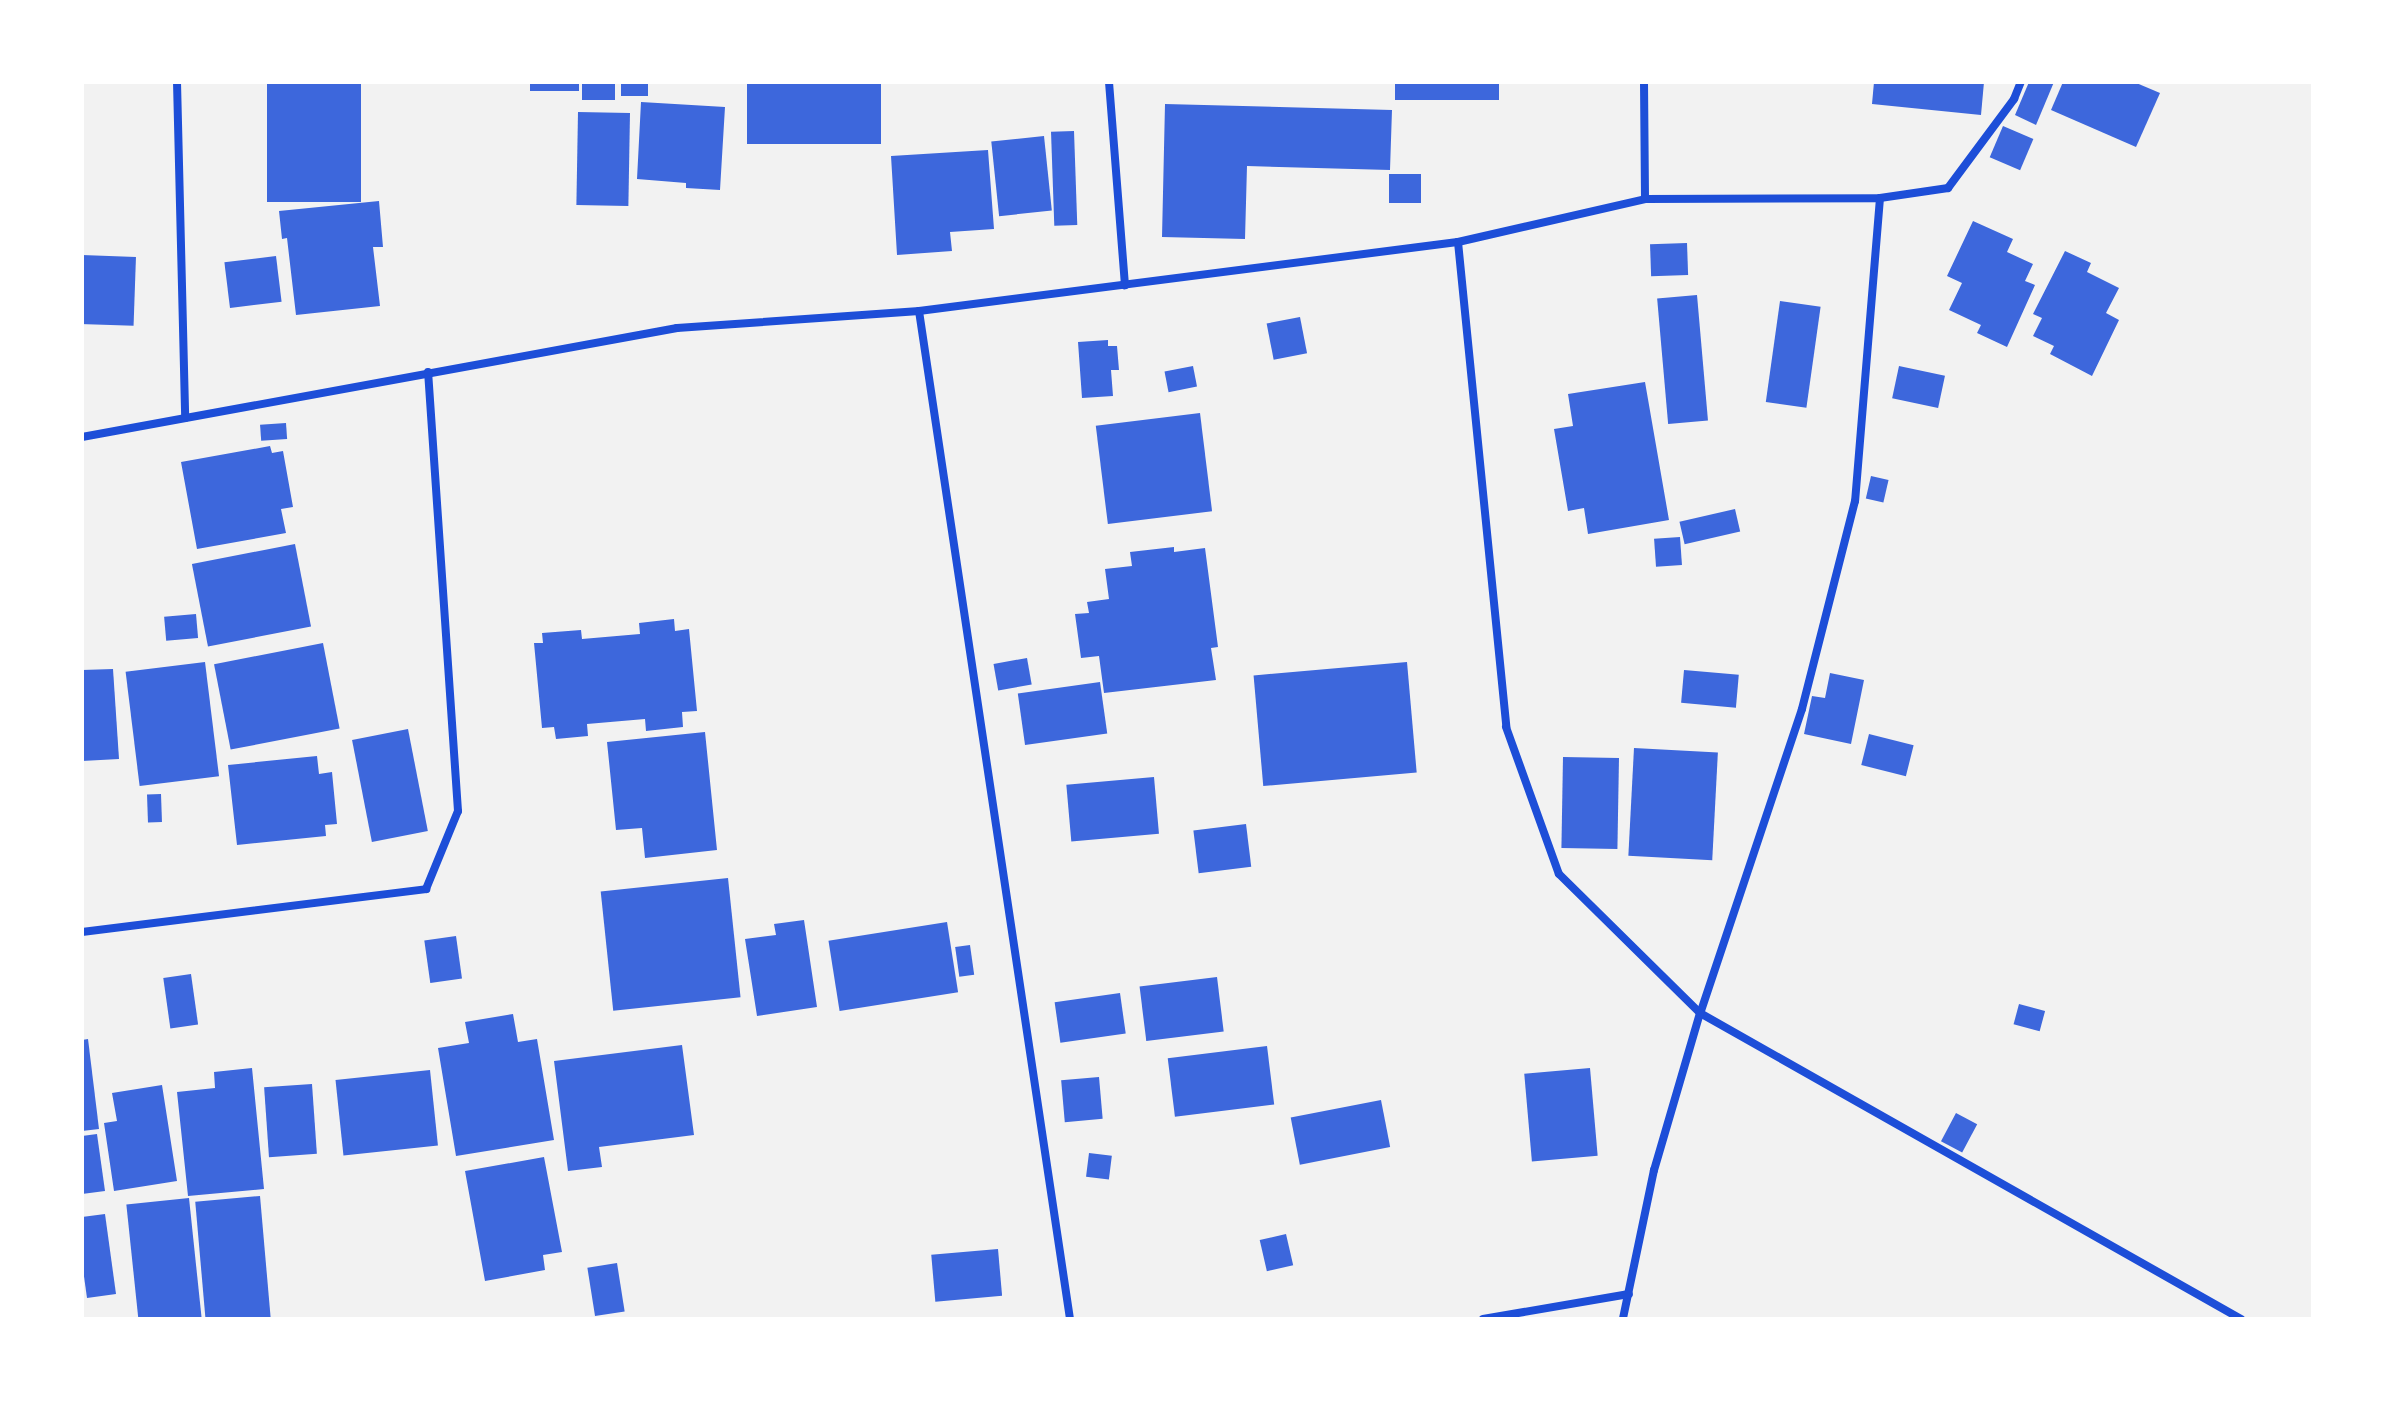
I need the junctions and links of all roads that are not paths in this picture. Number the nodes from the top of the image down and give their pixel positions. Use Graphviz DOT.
graph roads {
  1 [pos="177,82"];
  2 [pos="1109,82"];
  3 [pos="1644,82"];
  4 [pos="2021,82"];
  5 [pos="1880,198"];
  6 [pos="1645,199"];
  7 [pos="1458,242"];
  8 [pos="1125,285"];
  9 [pos="919,311"];
  10 [pos="428,372"];
  11 [pos="185,418"];
  12 [pos="82,437"];
  13 [pos="82,932"];
  14 [pos="1700,1013"];
  15 [pos="1629,1294"];
  16 [pos="1070,1319"];
  17 [pos="1483,1319"];
  18 [pos="1623,1319"];
  19 [pos="2241,1319"];
  1 -- 11 [label="street"];
  2 -- 8 [label="street"];
  3 -- 6 [label="street"];
  4 -- 5 [label="street"];
  5 -- 6 [label="street"];
  5 -- 14 [label="street"];
  6 -- 7 [label="street"];
  7 -- 8 [label="street"];
  7 -- 14 [label="street"];
  8 -- 9 [label="street"];
  9 -- 10 [label="street"];
  9 -- 16 [label="street"];
  10 -- 11 [label="street"];
  10 -- 13 [label="street"];
  11 -- 12 [label="street"];
  14 -- 15 [label="street"];
  14 -- 19 [label="street"];
  15 -- 17 [label="street"];
  15 -- 18 [label="street"];
}
